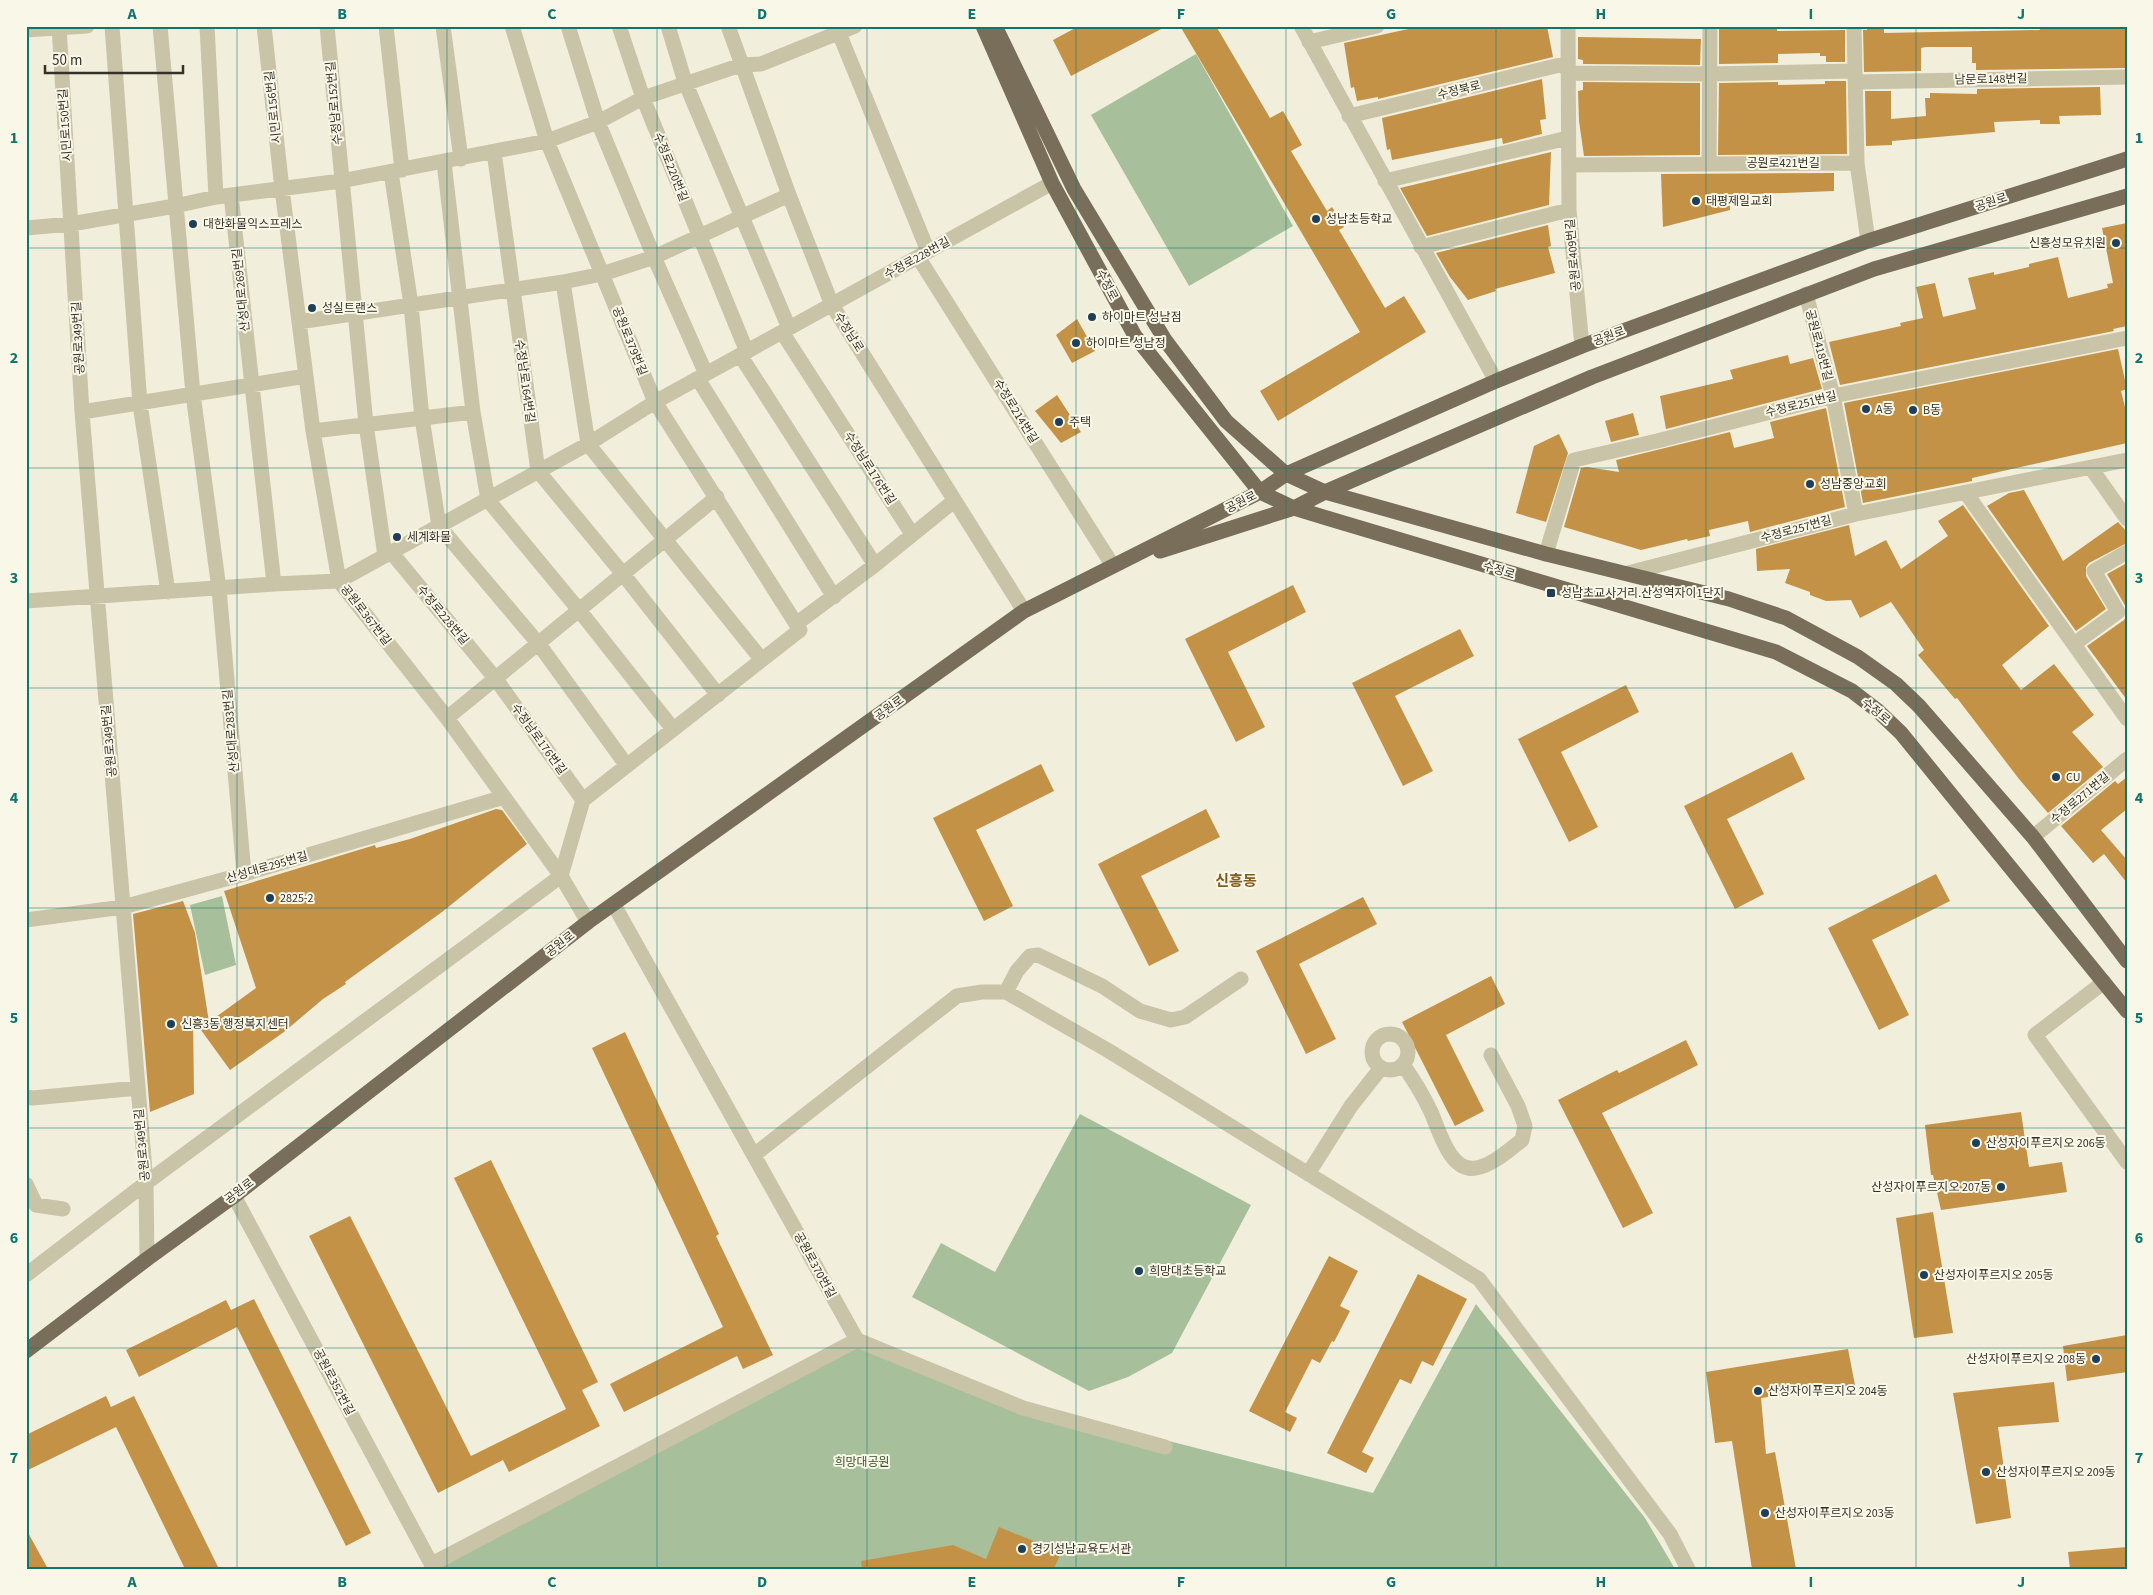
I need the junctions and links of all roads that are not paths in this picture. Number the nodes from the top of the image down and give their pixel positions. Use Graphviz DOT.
graph roads {
  1 [pos="87,26"];
  2 [pos="112,26"];
  3 [pos="160,26"];
  4 [pos="207,26"];
  5 [pos="264,26"];
  6 [pos="327,26"];
  7 [pos="386,26"];
  8 [pos="443,26"];
  9 [pos="512,26"];
  10 [pos="568,26"];
  11 [pos="619,26"];
  12 [pos="668,26"];
  13 [pos="728,26"];
  14 [pos="856,26"];
  15 [pos="983,26"];
  16 [pos="995,26"];
  17 [pos="1301,26"];
  18 [pos="1377,26"];
  19 [pos="1568,26"];
  20 [pos="1710,26"];
  21 [pos="1854,26"];
  22 [pos="59,28"];
  23 [pos="26,30"];
  24 [pos="839,33"];
  25 [pos="1309,42"];
  26 [pos="741,65"];
  27 [pos="1568,68"];
  28 [pos="1710,74"];
  29 [pos="1855,76"];
  30 [pos="2127,77"];
  31 [pos="685,82"];
  32 [pos="643,98"];
  33 [pos="1349,116"];
  34 [pos="598,122"];
  35 [pos="1568,138"];
  36 [pos="547,141"];
  37 [pos="494,152"];
  38 [pos="461,159"];
  39 [pos="2127,159"];
  40 [pos="444,162"];
  41 [pos="1856,163"];
  42 [pos="1709,164"];
  43 [pos="1569,165"];
  44 [pos="397,171"];
  45 [pos="340,181"];
  46 [pos="1385,181"];
  47 [pos="1052,183"];
  48 [pos="282,189"];
  49 [pos="224,196"];
  50 [pos="789,196"];
  51 [pos="2127,196"];
  52 [pos="175,206"];
  53 [pos="1569,210"];
  54 [pos="126,214"];
  55 [pos="741,216"];
  56 [pos="71,224"];
  57 [pos="26,228"];
  58 [pos="700,236"];
  59 [pos="1868,241"];
  60 [pos="1421,246"];
  61 [pos="923,254"];
  62 [pos="654,257"];
  63 [pos="602,274"];
  64 [pos="564,282"];
  65 [pos="513,290"];
  66 [pos="1806,294"];
  67 [pos="461,297"];
  68 [pos="411,305"];
  69 [pos="832,305"];
  70 [pos="356,313"];
  71 [pos="299,322"];
  72 [pos="785,330"];
  73 [pos="2127,338"];
  74 [pos="1582,346"];
  75 [pos="744,354"];
  76 [pos="306,376"];
  77 [pos="702,377"];
  78 [pos="1496,381"];
  79 [pos="251,385"];
  80 [pos="193,394"];
  81 [pos="1832,396"];
  82 [pos="655,402"];
  83 [pos="140,404"];
  84 [pos="82,412"];
  85 [pos="473,412"];
  86 [pos="422,418"];
  87 [pos="366,424"];
  88 [pos="313,431"];
  89 [pos="588,444"];
  90 [pos="2127,460"];
  91 [pos="2091,468"];
  92 [pos="538,472"];
  93 [pos="1286,474"];
  94 [pos="1260,492"];
  95 [pos="1325,492"];
  96 [pos="1966,493"];
  97 [pos="717,496"];
  98 [pos="488,500"];
  99 [pos="954,501"];
  100 [pos="1294,508"];
  101 [pos="1856,514"];
  102 [pos="2127,519"];
  103 [pos="439,526"];
  104 [pos="912,534"];
  105 [pos="665,539"];
  106 [pos="2127,552"];
  107 [pos="388,554"];
  108 [pos="1546,554"];
  109 [pos="875,565"];
  110 [pos="1113,566"];
  111 [pos="1628,573"];
  112 [pos="623,574"];
  113 [pos="339,581"];
  114 [pos="274,584"];
  115 [pos="218,589"];
  116 [pos="168,592"];
  117 [pos="98,596"];
  118 [pos="834,597"];
  119 [pos="26,601"];
  120 [pos="579,610"];
  121 [pos="1024,611"];
  122 [pos="798,627"];
  123 [pos="538,644"];
  124 [pos="2074,644"];
  125 [pos="762,660"];
  126 [pos="495,678"];
  127 [pos="718,695"];
  128 [pos="447,718"];
  129 [pos="2127,719"];
  130 [pos="673,729"];
  131 [pos="2127,759"];
  132 [pos="627,766"];
  133 [pos="504,797"];
  134 [pos="583,800"];
  135 [pos="2033,837"];
  136 [pos="244,874"];
  137 [pos="561,876"];
  138 [pos="614,905"];
  139 [pos="123,907"];
  140 [pos="26,920"];
  141 [pos="588,922"];
  142 [pos="2127,961"];
  143 [pos="1242,979"];
  144 [pos="2104,982"];
  145 [pos="1006,992"];
  146 [pos="2127,1011"];
  147 [pos="1491,1055"];
  148 [pos="1403,1065"];
  149 [pos="1381,1068"];
  150 [pos="138,1088"];
  151 [pos="26,1097"];
  152 [pos="754,1155"];
  153 [pos="2127,1162"];
  154 [pos="1308,1174"];
  155 [pos="146,1183"];
  156 [pos="26,1184"];
  157 [pos="234,1196"];
  158 [pos="63,1209"];
  159 [pos="147,1259"];
  160 [pos="26,1275"];
  161 [pos="858,1340"];
  162 [pos="26,1351"];
  163 [pos="1165,1447"];
  164 [pos="433,1566"];
  165 [pos="1688,1569"];
  1 -- 22 [label="street"];
  2 -- 54 [label="street"];
  3 -- 52 [label="street"];
  4 -- 49 [label="street, 산성대로269번길"];
  5 -- 48 [label="street, 시민로156번길"];
  6 -- 45 [label="street, 수정남로152번길"];
  7 -- 44 [label="street"];
  8 -- 38 [label="street"];
  9 -- 36 [label="street, 공원로379번길"];
  10 -- 34 [label="street"];
  11 -- 32 [label="street"];
  12 -- 31 [label="street"];
  13 -- 26 [label="street, 수정남로"];
  14 -- 24 [label="street"];
  15 -- 47 [label="main road, 수정로"];
  16 -- 93 [label="main road, 수정로"];
  17 -- 25 [label="street"];
  18 -- 25 [label="street"];
  19 -- 27 [label="street, 공원로409번길"];
  20 -- 28 [label="street"];
  21 -- 29 [label="street"];
  22 -- 23 [label="street"];
  22 -- 56 [label="street, 시민로150번길"];
  24 -- 26 [label="street"];
  24 -- 61 [label="street, 수정로214번길"];
  25 -- 33 [label="street"];
  26 -- 31 [label="street"];
  26 -- 50 [label="street, 수정남로"];
  27 -- 28 [label="street"];
  27 -- 33 [label="street, 수정북로"];
  27 -- 35 [label="street, 공원로409번길"];
  28 -- 29 [label="street"];
  28 -- 42 [label="street"];
  29 -- 30 [label="street, 남문로148번길"];
  29 -- 41 [label="street"];
  31 -- 32 [label="street"];
  31 -- 55 [label="street"];
  32 -- 34 [label="street"];
  32 -- 58 [label="street, 수정로220번길"];
  33 -- 46 [label="street"];
  34 -- 36 [label="street"];
  34 -- 62 [label="street"];
  35 -- 43 [label="street, 공원로409번길"];
  35 -- 46 [label="street"];
  36 -- 37 [label="street"];
  36 -- 63 [label="street, 공원로379번길"];
  37 -- 38 [label="street"];
  37 -- 65 [label="street"];
  38 -- 40 [label="street"];
  39 -- 59 [label="main road, 공원로"];
  40 -- 44 [label="street"];
  40 -- 67 [label="street"];
  41 -- 42 [label="street, 공원로421번길"];
  41 -- 59 [label="street"];
  42 -- 43 [label="street"];
  43 -- 53 [label="street, 공원로409번길"];
  44 -- 45 [label="street"];
  44 -- 68 [label="street"];
  45 -- 48 [label="street"];
  45 -- 70 [label="street"];
  46 -- 60 [label="street"];
  47 -- 61 [label="street, 수정로228번길"];
  47 -- 94 [label="main road, 수정로"];
  48 -- 49 [label="street"];
  48 -- 71 [label="street, 공원로367번길"];
  49 -- 52 [label="street"];
  49 -- 79 [label="street, 산성대로269번길"];
  50 -- 55 [label="street"];
  50 -- 69 [label="street, 수정남로"];
  51 -- 66 [label="main road, 공원로"];
  52 -- 54 [label="street"];
  52 -- 80 [label="street"];
  53 -- 60 [label="street"];
  53 -- 74 [label="street, 공원로409번길"];
  54 -- 56 [label="street"];
  54 -- 83 [label="street"];
  55 -- 58 [label="street"];
  55 -- 72 [label="street"];
  56 -- 57 [label="street"];
  56 -- 84 [label="street, 공원로349번길"];
  58 -- 62 [label="street"];
  58 -- 75 [label="street"];
  59 -- 74 [label="main road, 공원로"];
  60 -- 78 [label="street"];
  61 -- 69 [label="street, 수정로228번길"];
  61 -- 110 [label="street, 수정로214번길"];
  62 -- 63 [label="street"];
  62 -- 77 [label="street"];
  63 -- 64 [label="street"];
  63 -- 82 [label="street, 공원로379번길"];
  64 -- 65 [label="street"];
  64 -- 89 [label="street"];
  65 -- 67 [label="street"];
  65 -- 92 [label="street, 수정남로164번길"];
  66 -- 81 [label="street, 공원로418번길"];
  66 -- 95 [label="main road, 공원로"];
  67 -- 68 [label="street"];
  67 -- 85 [label="street"];
  68 -- 70 [label="street"];
  68 -- 86 [label="street"];
  69 -- 72 [label="street, 수정로228번길"];
  69 -- 99 [label="street, 수정남로"];
  70 -- 71 [label="street"];
  70 -- 87 [label="street"];
  71 -- 76 [label="street, 공원로367번길"];
  72 -- 75 [label="street, 수정로228번길"];
  72 -- 104 [label="street, 수정남로176번길"];
  73 -- 81 [label="street, 수정로251번길"];
  74 -- 78 [label="main road, 공원로"];
  75 -- 77 [label="street, 수정로228번길"];
  75 -- 109 [label="street"];
  76 -- 79 [label="street"];
  76 -- 88 [label="street, 공원로367번길"];
  77 -- 82 [label="street, 수정로228번길"];
  77 -- 118 [label="street"];
  78 -- 93 [label="main road, 공원로"];
  79 -- 80 [label="street"];
  79 -- 114 [label="street"];
  80 -- 83 [label="street"];
  80 -- 115 [label="street, 산성대로283번길"];
  81 -- 101 [label="street, 공원로418번길"];
  81 -- 108 [label="street, 수정로251번길"];
  82 -- 89 [label="street, 수정로228번길"];
  82 -- 97 [label="street, 공원로379번길"];
  83 -- 84 [label="street"];
  83 -- 116 [label="street"];
  84 -- 117 [label="street, 공원로349번길"];
  85 -- 86 [label="street"];
  85 -- 98 [label="street"];
  86 -- 87 [label="street"];
  86 -- 103 [label="street"];
  87 -- 88 [label="street"];
  87 -- 107 [label="street"];
  88 -- 113 [label="street, 공원로367번길"];
  89 -- 92 [label="street, 수정로228번길"];
  89 -- 105 [label="street"];
  90 -- 91 [label="street, 수정로257번길"];
  91 -- 96 [label="street, 수정로257번길"];
  91 -- 102 [label="street"];
  92 -- 98 [label="street, 수정로228번길"];
  92 -- 112 [label="street"];
  93 -- 94 [label="main road, 공원로"];
  93 -- 95 [label="main road, 수정로"];
  94 -- 100 [label="main road, 수정로"];
  94 -- 110 [label="main road, 공원로"];
  95 -- 100 [label="main road, 공원로"];
  95 -- 108 [label="main road, 수정로"];
  96 -- 101 [label="street, 수정로257번길"];
  96 -- 124 [label="street"];
  97 -- 105 [label="street"];
  97 -- 122 [label="street, 공원로379번길"];
  98 -- 103 [label="street, 수정로228번길"];
  98 -- 120 [label="street"];
  99 -- 104 [label="street"];
  99 -- 121 [label="street, 수정남로"];
  100 -- 110 [label="main road, 공원로"];
  100 -- 144 [label="main road, 수정로"];
  101 -- 111 [label="street, 수정로257번길"];
  103 -- 107 [label="street, 수정로228번길"];
  103 -- 123 [label="street"];
  104 -- 109 [label="street"];
  105 -- 112 [label="street"];
  105 -- 125 [label="street"];
  106 -- 124 [label="street"];
  107 -- 113 [label="street, 수정로228번길"];
  107 -- 126 [label="street, 수정로228번길"];
  108 -- 111 [label="main road, 수정로"];
  109 -- 118 [label="street"];
  110 -- 121 [label="main road, 공원로"];
  111 -- 135 [label="main road, 수정로"];
  112 -- 120 [label="street"];
  112 -- 127 [label="street"];
  113 -- 114 [label="street"];
  113 -- 128 [label="street, 공원로367번길"];
  114 -- 115 [label="street"];
  115 -- 116 [label="street"];
  115 -- 136 [label="street, 산성대로283번길"];
  116 -- 117 [label="street"];
  117 -- 119 [label="street"];
  117 -- 139 [label="street, 공원로349번길"];
  118 -- 122 [label="street"];
  120 -- 123 [label="street"];
  120 -- 130 [label="street"];
  121 -- 138 [label="main road, 공원로"];
  122 -- 125 [label="street"];
  123 -- 126 [label="street"];
  123 -- 132 [label="street"];
  124 -- 129 [label="street"];
  125 -- 127 [label="street"];
  126 -- 128 [label="street"];
  126 -- 134 [label="street, 수정남로176번길"];
  127 -- 130 [label="street"];
  128 -- 133 [label="street, 공원로367번길"];
  130 -- 132 [label="street"];
  131 -- 135 [label="street, 수정로271번길"];
  132 -- 134 [label="street"];
  133 -- 136 [label="street, 산성대로295번길"];
  133 -- 137 [label="street, 공원로367번길"];
  134 -- 137 [label="street"];
  135 -- 142 [label="main road, 수정로"];
  136 -- 139 [label="street, 산성대로295번길"];
  137 -- 141 [label="street, 공원로367번길"];
  137 -- 155 [label="street"];
  138 -- 141 [label="main road, 공원로"];
  138 -- 152 [label="street, 공원로370번길"];
  139 -- 140 [label="street, 산성대로295번길"];
  139 -- 150 [label="street, 공원로349번길"];
  141 -- 157 [label="main road, 공원로"];
  143 -- 145 [label="street"];
  144 -- 146 [label="main road, 수정로"];
  144 -- 153 [label="street"];
  145 -- 152 [label="street"];
  145 -- 154 [label="street"];
  147 -- 148 [label="street"];
  148 -- 149 [label="street"];
  148 -- 149 [label="street"];
  149 -- 154 [label="street"];
  150 -- 151 [label="street"];
  150 -- 155 [label="street, 공원로349번길"];
  152 -- 161 [label="street, 공원로370번길"];
  154 -- 165 [label="street"];
  155 -- 159 [label="street, 공원로349번길"];
  155 -- 160 [label="street"];
  156 -- 158 [label="street"];
  157 -- 159 [label="main road, 공원로"];
  157 -- 164 [label="street, 공원로352번길"];
  159 -- 162 [label="main road, 공원로"];
  161 -- 163 [label="street"];
  161 -- 164 [label="street"];
}
